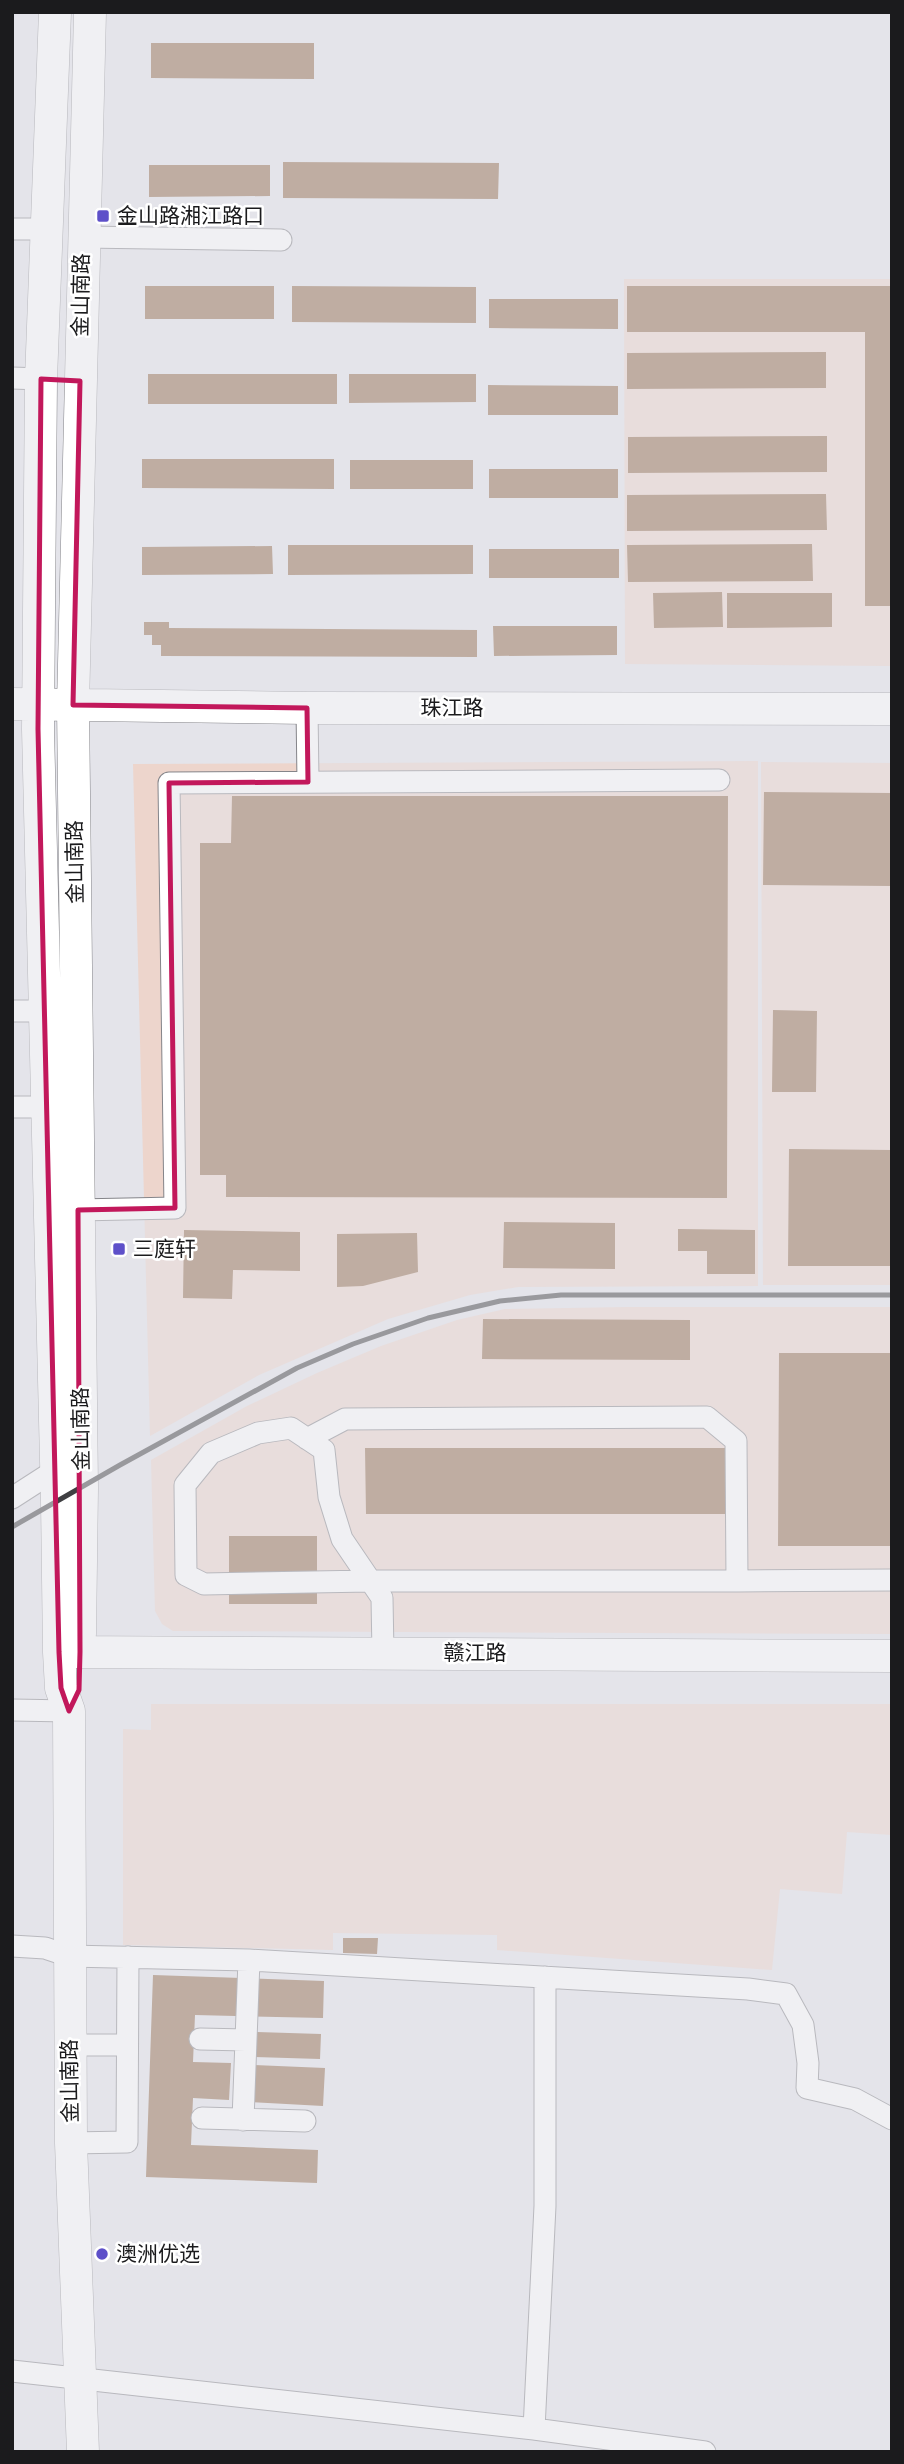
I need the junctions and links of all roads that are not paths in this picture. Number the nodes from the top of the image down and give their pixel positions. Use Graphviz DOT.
graph roads {
  1 [pos="55,12"];
  2 [pos="90,12"];
  3 [pos="12,229"];
  4 [pos="47,229"];
  5 [pos="83,237"];
  6 [pos="281,240"];
  7 [pos="27,379"];
  8 [pos="80,381"];
  9 [pos="26,705"];
  10 [pos="73,705"];
  11 [pos="307,708"];
  12 [pos="892,709"];
  13 [pos="719,780"];
  14 [pos="308,782"];
  15 [pos="12,1011"];
  16 [pos="45,1011"];
  17 [pos="12,1107"];
  18 [pos="48,1107"];
  19 [pos="78,1210"];
  20 [pos="307,1439"];
  21 [pos="57,1469"];
  22 [pos="12,1499"];
  23 [pos="892,1580"];
  24 [pos="370,1581"];
  25 [pos="737,1581"];
  26 [pos="69,1652"];
  27 [pos="383,1653"];
  28 [pos="892,1656"];
  29 [pos="12,1710"];
  30 [pos="69,1710"];
  31 [pos="12,1946"];
  32 [pos="69,1956"];
  33 [pos="128,1957"];
  34 [pos="249,1960"];
  35 [pos="545,1977"];
  36 [pos="200,2039"];
  37 [pos="246,2040"];
  38 [pos="70,2045"];
  39 [pos="127,2045"];
  40 [pos="202,2118"];
  41 [pos="892,2119"];
  42 [pos="243,2120"];
  43 [pos="305,2121"];
  44 [pos="71,2143"];
  45 [pos="12,2371"];
  46 [pos="79,2377"];
  47 [pos="534,2429"];
  48 [pos="83,2452"];
  49 [pos="705,2452"];
  1 -- 4 [label="main road, 金山南路"];
  2 -- 5 [label="main road, 金山南路"];
  3 -- 4 [label="street"];
  4 -- 7 [label="main road, 金山南路"];
  5 -- 6 [label="street"];
  5 -- 8 [label="main road, 金山南路"];
  7 -- 8 [label="main road"];
  7 -- 9 [label="main road, 金山南路"];
  8 -- 10 [label="main road, 金山南路"];
  9 -- 10 [label="main road, 珠江路"];
  9 -- 16 [label="main road, 金山南路"];
  10 -- 11 [label="main road, 珠江路"];
  10 -- 19 [label="main road, 金山南路"];
  11 -- 12 [label="main road, 珠江路"];
  11 -- 14 [label="street"];
  13 -- 14 [label="street"];
  14 -- 19 [label="street"];
  15 -- 16 [label="street"];
  16 -- 18 [label="main road, 金山南路"];
  17 -- 18 [label="street"];
  18 -- 21 [label="main road, 金山南路"];
  19 -- 26 [label="main road, 金山南路"];
  20 -- 24 [label="street"];
  20 -- 24 [label="street"];
  20 -- 25 [label="street"];
  21 -- 22 [label="street"];
  21 -- 26 [label="main road, 金山南路"];
  23 -- 25 [label="street"];
  24 -- 25 [label="street"];
  24 -- 27 [label="street"];
  26 -- 27 [label="main road, 赣江路"];
  26 -- 30 [label="main road, 金山南路"];
  27 -- 28 [label="main road, 赣江路"];
  29 -- 30 [label="street"];
  30 -- 32 [label="main road, 金山南路"];
  31 -- 32 [label="street"];
  32 -- 33 [label="street"];
  32 -- 38 [label="main road, 金山南路"];
  33 -- 34 [label="street"];
  33 -- 39 [label="street"];
  34 -- 35 [label="street"];
  34 -- 37 [label="street"];
  35 -- 41 [label="street"];
  35 -- 47 [label="street"];
  36 -- 37 [label="street"];
  37 -- 42 [label="street"];
  38 -- 39 [label="street"];
  38 -- 44 [label="main road, 金山南路"];
  39 -- 44 [label="street"];
  40 -- 42 [label="street"];
  42 -- 43 [label="street"];
  44 -- 46 [label="main road, 金山南路"];
  45 -- 46 [label="street"];
  46 -- 47 [label="street"];
  46 -- 48 [label="main road, 金山南路"];
  47 -- 49 [label="street"];
}
